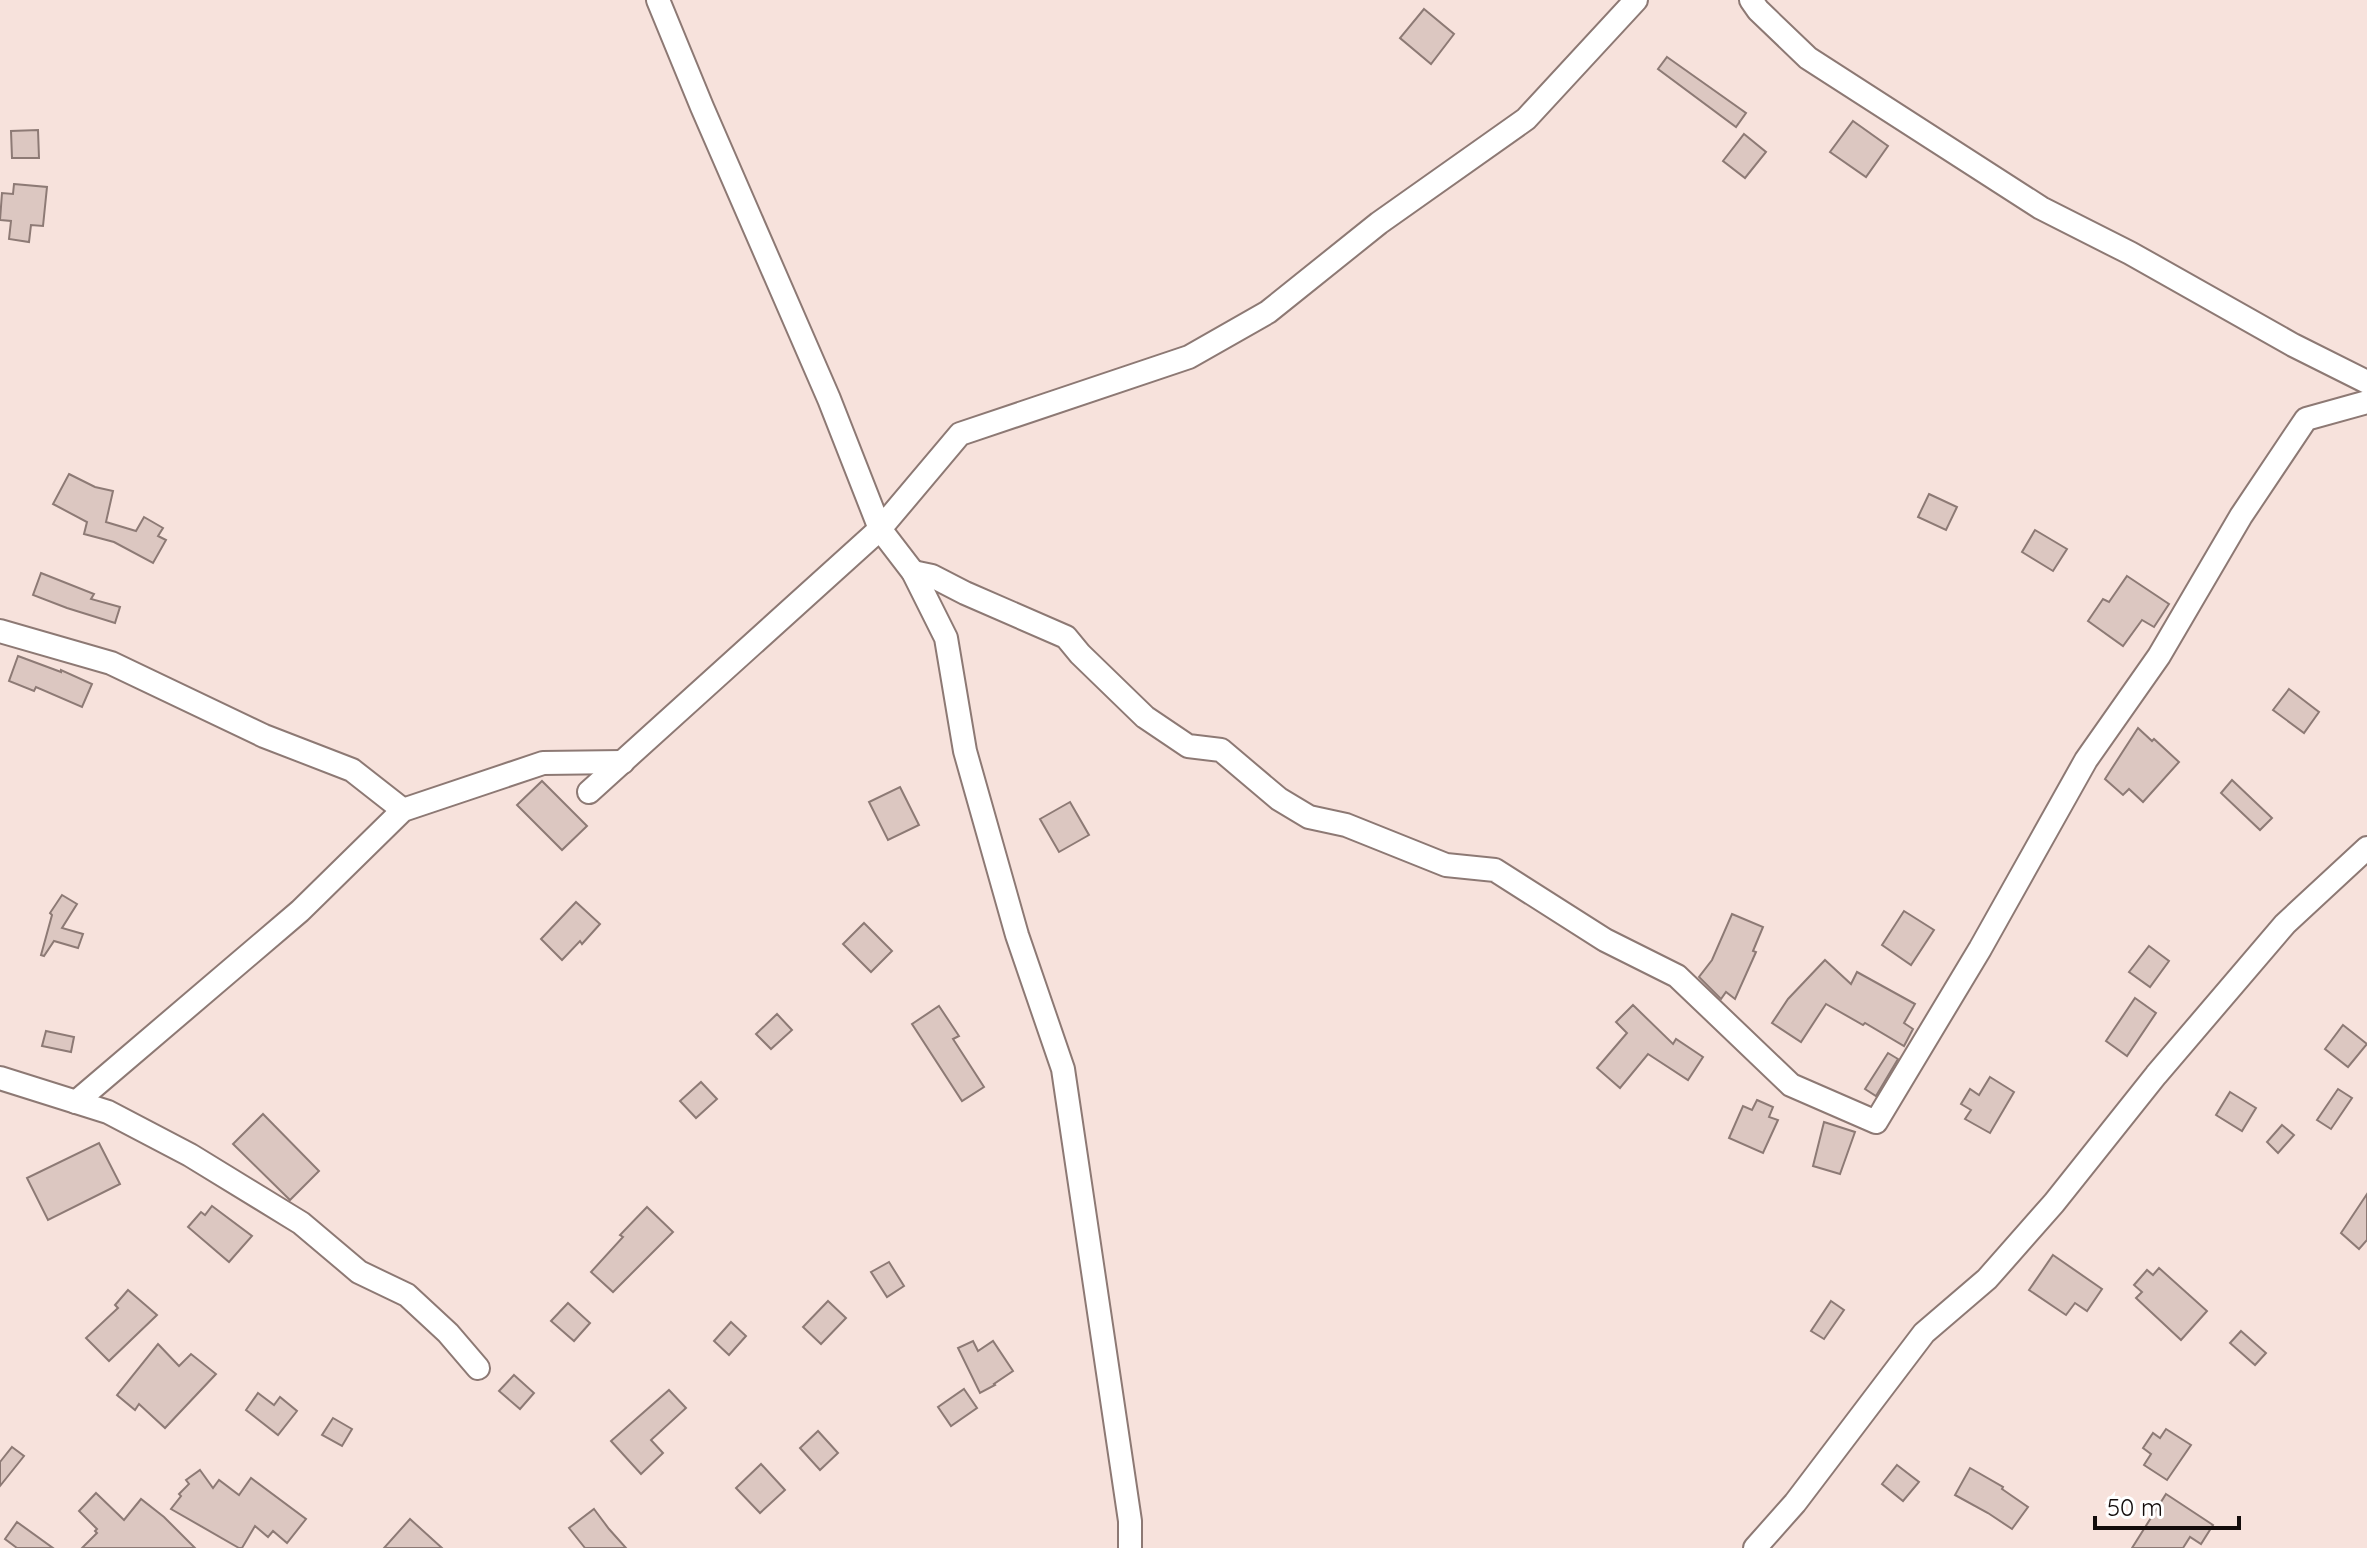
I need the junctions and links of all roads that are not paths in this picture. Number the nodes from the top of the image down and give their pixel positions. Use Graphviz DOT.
graph roads {
  1 [pos="658,0"];
  2 [pos="1636,0"];
  3 [pos="1751,0"];
  4 [pos="2367,382"];
  5 [pos="2367,402"];
  6 [pos="880,529"];
  7 [pos="913,572"];
  8 [pos="0,631"];
  9 [pos="623,762"];
  10 [pos="589,792"];
  11 [pos="403,810"];
  12 [pos="2367,848"];
  13 [pos="0,1078"];
  14 [pos="76,1102"];
  15 [pos="478,1368"];
  16 [pos="1130,1548"];
  17 [pos="1755,1548"];
  1 -- 6 [label="street"];
  2 -- 6 [label="street"];
  3 -- 4 [label="street"];
  5 -- 7 [label="street"];
  6 -- 7 [label="street"];
  6 -- 9 [label="street"];
  7 -- 16 [label="street"];
  8 -- 11 [label="street"];
  9 -- 10 [label="street"];
  9 -- 11 [label="street"];
  11 -- 14 [label="street"];
  12 -- 17 [label="street"];
  13 -- 14 [label="street"];
  14 -- 15 [label="street"];
}
